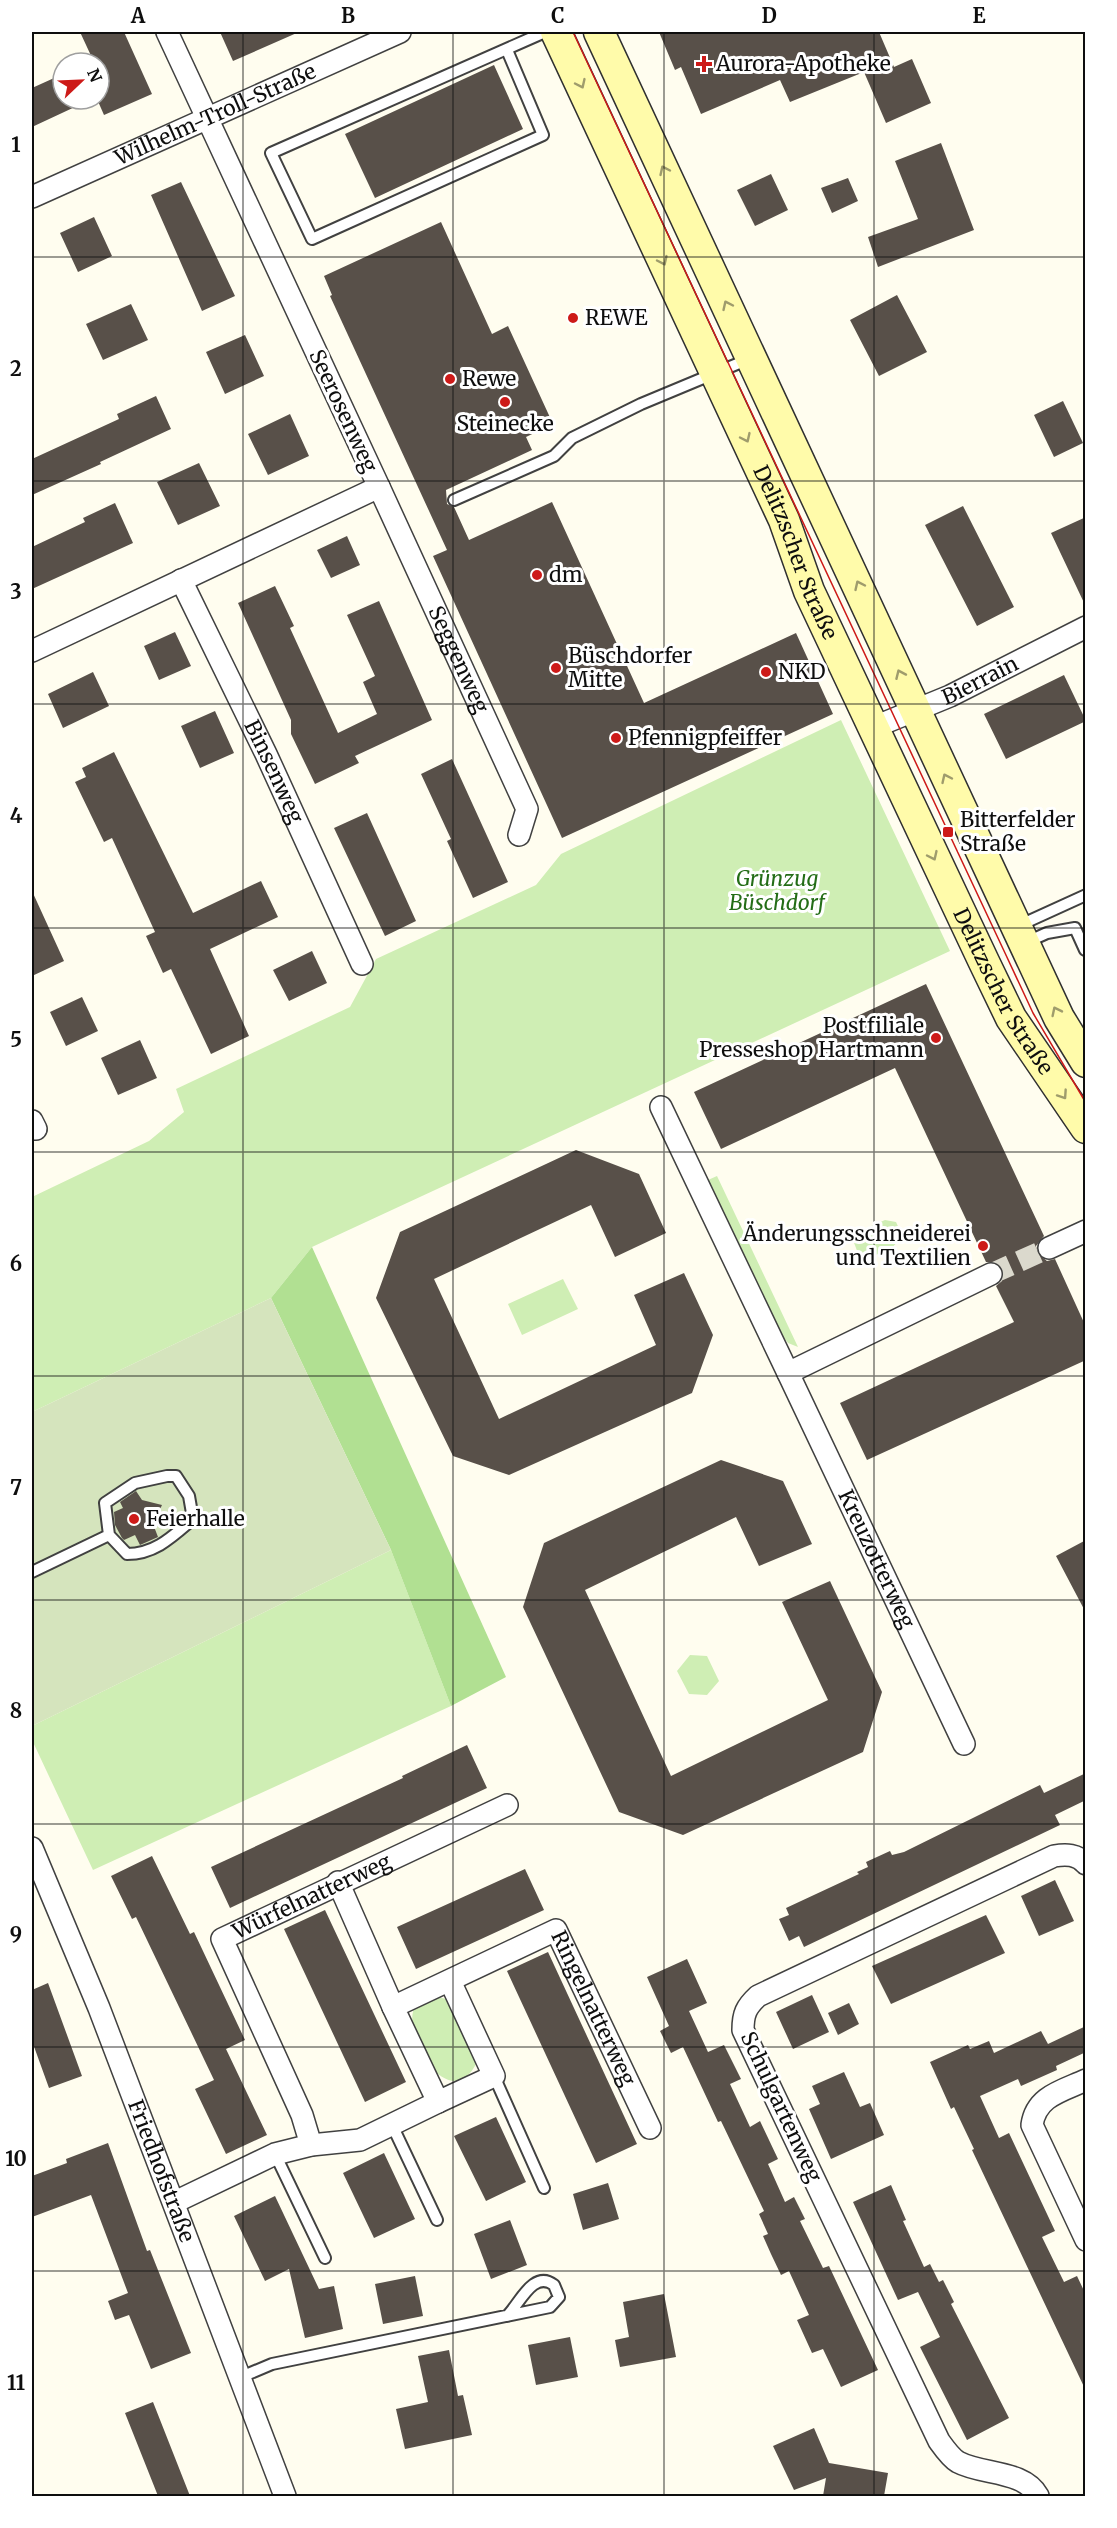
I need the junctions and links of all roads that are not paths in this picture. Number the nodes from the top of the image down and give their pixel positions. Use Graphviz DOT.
graph roads {
  1 [pos="167,32"];
  2 [pos="400,32"];
  3 [pos="545,32"];
  4 [pos="556,32"];
  5 [pos="599,32"];
  6 [pos="507,50"];
  7 [pos="207,116"];
  8 [pos="32,197"];
  9 [pos="752,358"];
  10 [pos="716,374"];
  11 [pos="379,488"];
  12 [pos="453,500"];
  13 [pos="181,580"];
  14 [pos="1086,627"];
  15 [pos="32,651"];
  16 [pos="915,710"];
  17 [pos="872,728"];
  18 [pos="519,835"];
  19 [pos="1086,895"];
  20 [pos="1021,935"];
  21 [pos="1085,950"];
  22 [pos="362,963"];
  23 [pos="1084,1057"];
  24 [pos="661,1107"];
  25 [pos="1086,1128"];
  26 [pos="1086,1231"];
  27 [pos="1049,1248"];
  28 [pos="991,1274"];
  29 [pos="788,1372"];
  30 [pos="109,1535"];
  31 [pos="32,1572"];
  32 [pos="964,1744"];
  33 [pos="507,1804"];
  34 [pos="32,1848"];
  35 [pos="1086,1864"];
  36 [pos="338,1882"];
  37 [pos="450,1981"];
  38 [pos="393,2007"];
  39 [pos="494,2076"];
  40 [pos="1086,2080"];
  41 [pos="438,2102"];
  42 [pos="392,2126"];
  43 [pos="650,2128"];
  44 [pos="311,2145"];
  45 [pos="275,2154"];
  46 [pos="544,2188"];
  47 [pos="175,2202"];
  48 [pos="437,2220"];
  49 [pos="1086,2240"];
  50 [pos="325,2258"];
  51 [pos="507,2316"];
  52 [pos="241,2377"];
  53 [pos="285,2496"];
  54 [pos="1038,2496"];
  1 -- 7 [label="street, Seerosenweg"];
  2 -- 7 [label="street, Wilhelm-Troll-Straße"];
  3 -- 6 [label="lane"];
  4 -- 10 [label="main road, Delitzscher Straße, one-way"];
  9 -- 5 [label="main road, Delitzscher Straße, one-way"];
  6 -- 6 [label="lane"];
  7 -- 8 [label="street, Wilhelm-Troll-Straße"];
  7 -- 11 [label="street, Seerosenweg"];
  9 -- 10 [label="lane"];
  16 -- 9 [label="main road, Delitzscher Straße, one-way"];
  10 -- 12 [label="lane"];
  10 -- 17 [label="main road, Delitzscher Straße, one-way"];
  11 -- 13 [label="street, Seerosenweg"];
  11 -- 18 [label="street, Seggenweg"];
  13 -- 15 [label="street, Seerosenweg"];
  13 -- 22 [label="street, Binsenweg"];
  14 -- 16 [label="street, Bierrain"];
  16 -- 17 [label="street, Bierrain"];
  20 -- 16 [label="main road, Delitzscher Straße, one-way"];
  17 -- 25 [label="main road, Delitzscher Straße, one-way"];
  19 -- 20 [label="lane"];
  20 -- 21 [label="lane"];
  23 -- 20 [label="main road, Delitzscher Straße, one-way"];
  24 -- 29 [label="street, Kreuzotterweg"];
  26 -- 27 [label="street"];
  28 -- 29 [label="street"];
  29 -- 32 [label="street, Kreuzotterweg"];
  30 -- 30 [label="lane"];
  30 -- 31 [label="lane"];
  33 -- 36 [label="street, Würfelnatterweg"];
  34 -- 47 [label="street, Friedhofstraße"];
  35 -- 54 [label="street, Schulgartenweg"];
  36 -- 38 [label="street"];
  36 -- 44 [label="street, Würfelnatterweg"];
  37 -- 38 [label="street, Ringelnatterweg"];
  37 -- 39 [label="street"];
  37 -- 43 [label="street, Ringelnatterweg"];
  38 -- 41 [label="street"];
  39 -- 41 [label="street"];
  39 -- 46 [label="lane"];
  40 -- 49 [label="street"];
  41 -- 42 [label="street"];
  42 -- 44 [label="street"];
  42 -- 48 [label="lane"];
  44 -- 45 [label="street"];
  45 -- 47 [label="street"];
  45 -- 50 [label="lane"];
  47 -- 52 [label="street, Friedhofstraße"];
  51 -- 51 [label="lane"];
  51 -- 52 [label="lane"];
  52 -- 53 [label="street, Friedhofstraße"];
}
